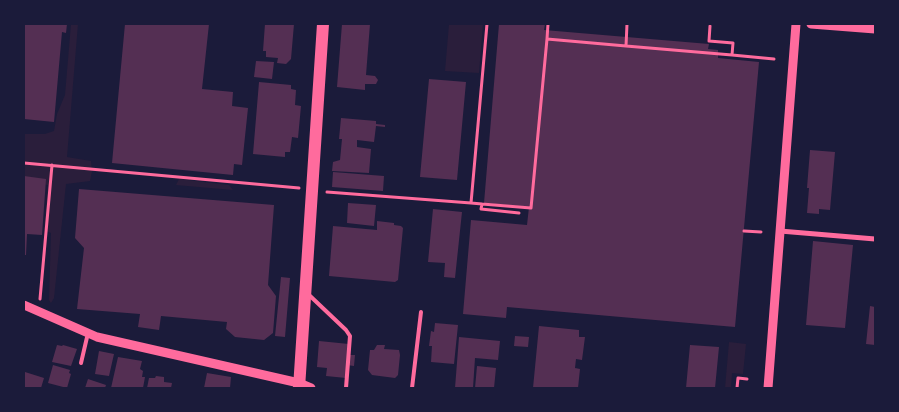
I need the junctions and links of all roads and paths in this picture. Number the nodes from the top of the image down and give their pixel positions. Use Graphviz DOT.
graph roads {
  1 [pos="323,24"];
  2 [pos="487,24"];
  3 [pos="548,24"];
  4 [pos="628,24"];
  5 [pos="796,24"];
  6 [pos="811,24"];
  7 [pos="710,26"];
  8 [pos="875,29"];
  9 [pos="547,39"];
  10 [pos="626,46"];
  11 [pos="732,55"];
  12 [pos="774,59"];
  13 [pos="24,163"];
  14 [pos="52,166"];
  15 [pos="303,188"];
  16 [pos="327,192"];
  17 [pos="471,203"];
  18 [pos="482,204"];
  19 [pos="518,213"];
  20 [pos="744,231"];
  21 [pos="780,231"];
  22 [pos="761,232"];
  23 [pos="875,239"];
  24 [pos="305,291"];
  25 [pos="40,301"];
  26 [pos="24,305"];
  27 [pos="421,312"];
  28 [pos="88,333"];
  29 [pos="81,363"];
  30 [pos="747,379"];
  31 [pos="299,386"];
  32 [pos="311,388"];
  33 [pos="346,388"];
  34 [pos="412,388"];
  35 [pos="737,388"];
  36 [pos="768,388"];
  1 -- 24 [label="main road"];
  2 -- 17 [label="path"];
  3 -- 9 [label="path"];
  4 -- 10 [label="path"];
  5 -- 21 [label="street"];
  6 -- 8 [label="street"];
  7 -- 11 [label="path"];
  9 -- 10 [label="path"];
  9 -- 18 [label="path"];
  10 -- 11 [label="path"];
  11 -- 12 [label="path"];
  13 -- 14 [label="path"];
  14 -- 15 [label="path"];
  14 -- 25 [label="path"];
  16 -- 17 [label="path"];
  17 -- 18 [label="path"];
  18 -- 19 [label="path"];
  20 -- 22 [label="path"];
  21 -- 23 [label="street"];
  21 -- 36 [label="street"];
  24 -- 31 [label="main road"];
  24 -- 33 [label="lane"];
  26 -- 28 [label="street"];
  27 -- 34 [label="lane"];
  28 -- 29 [label="lane"];
  28 -- 31 [label="street"];
  30 -- 35 [label="path"];
  31 -- 32 [label="street"];
}
